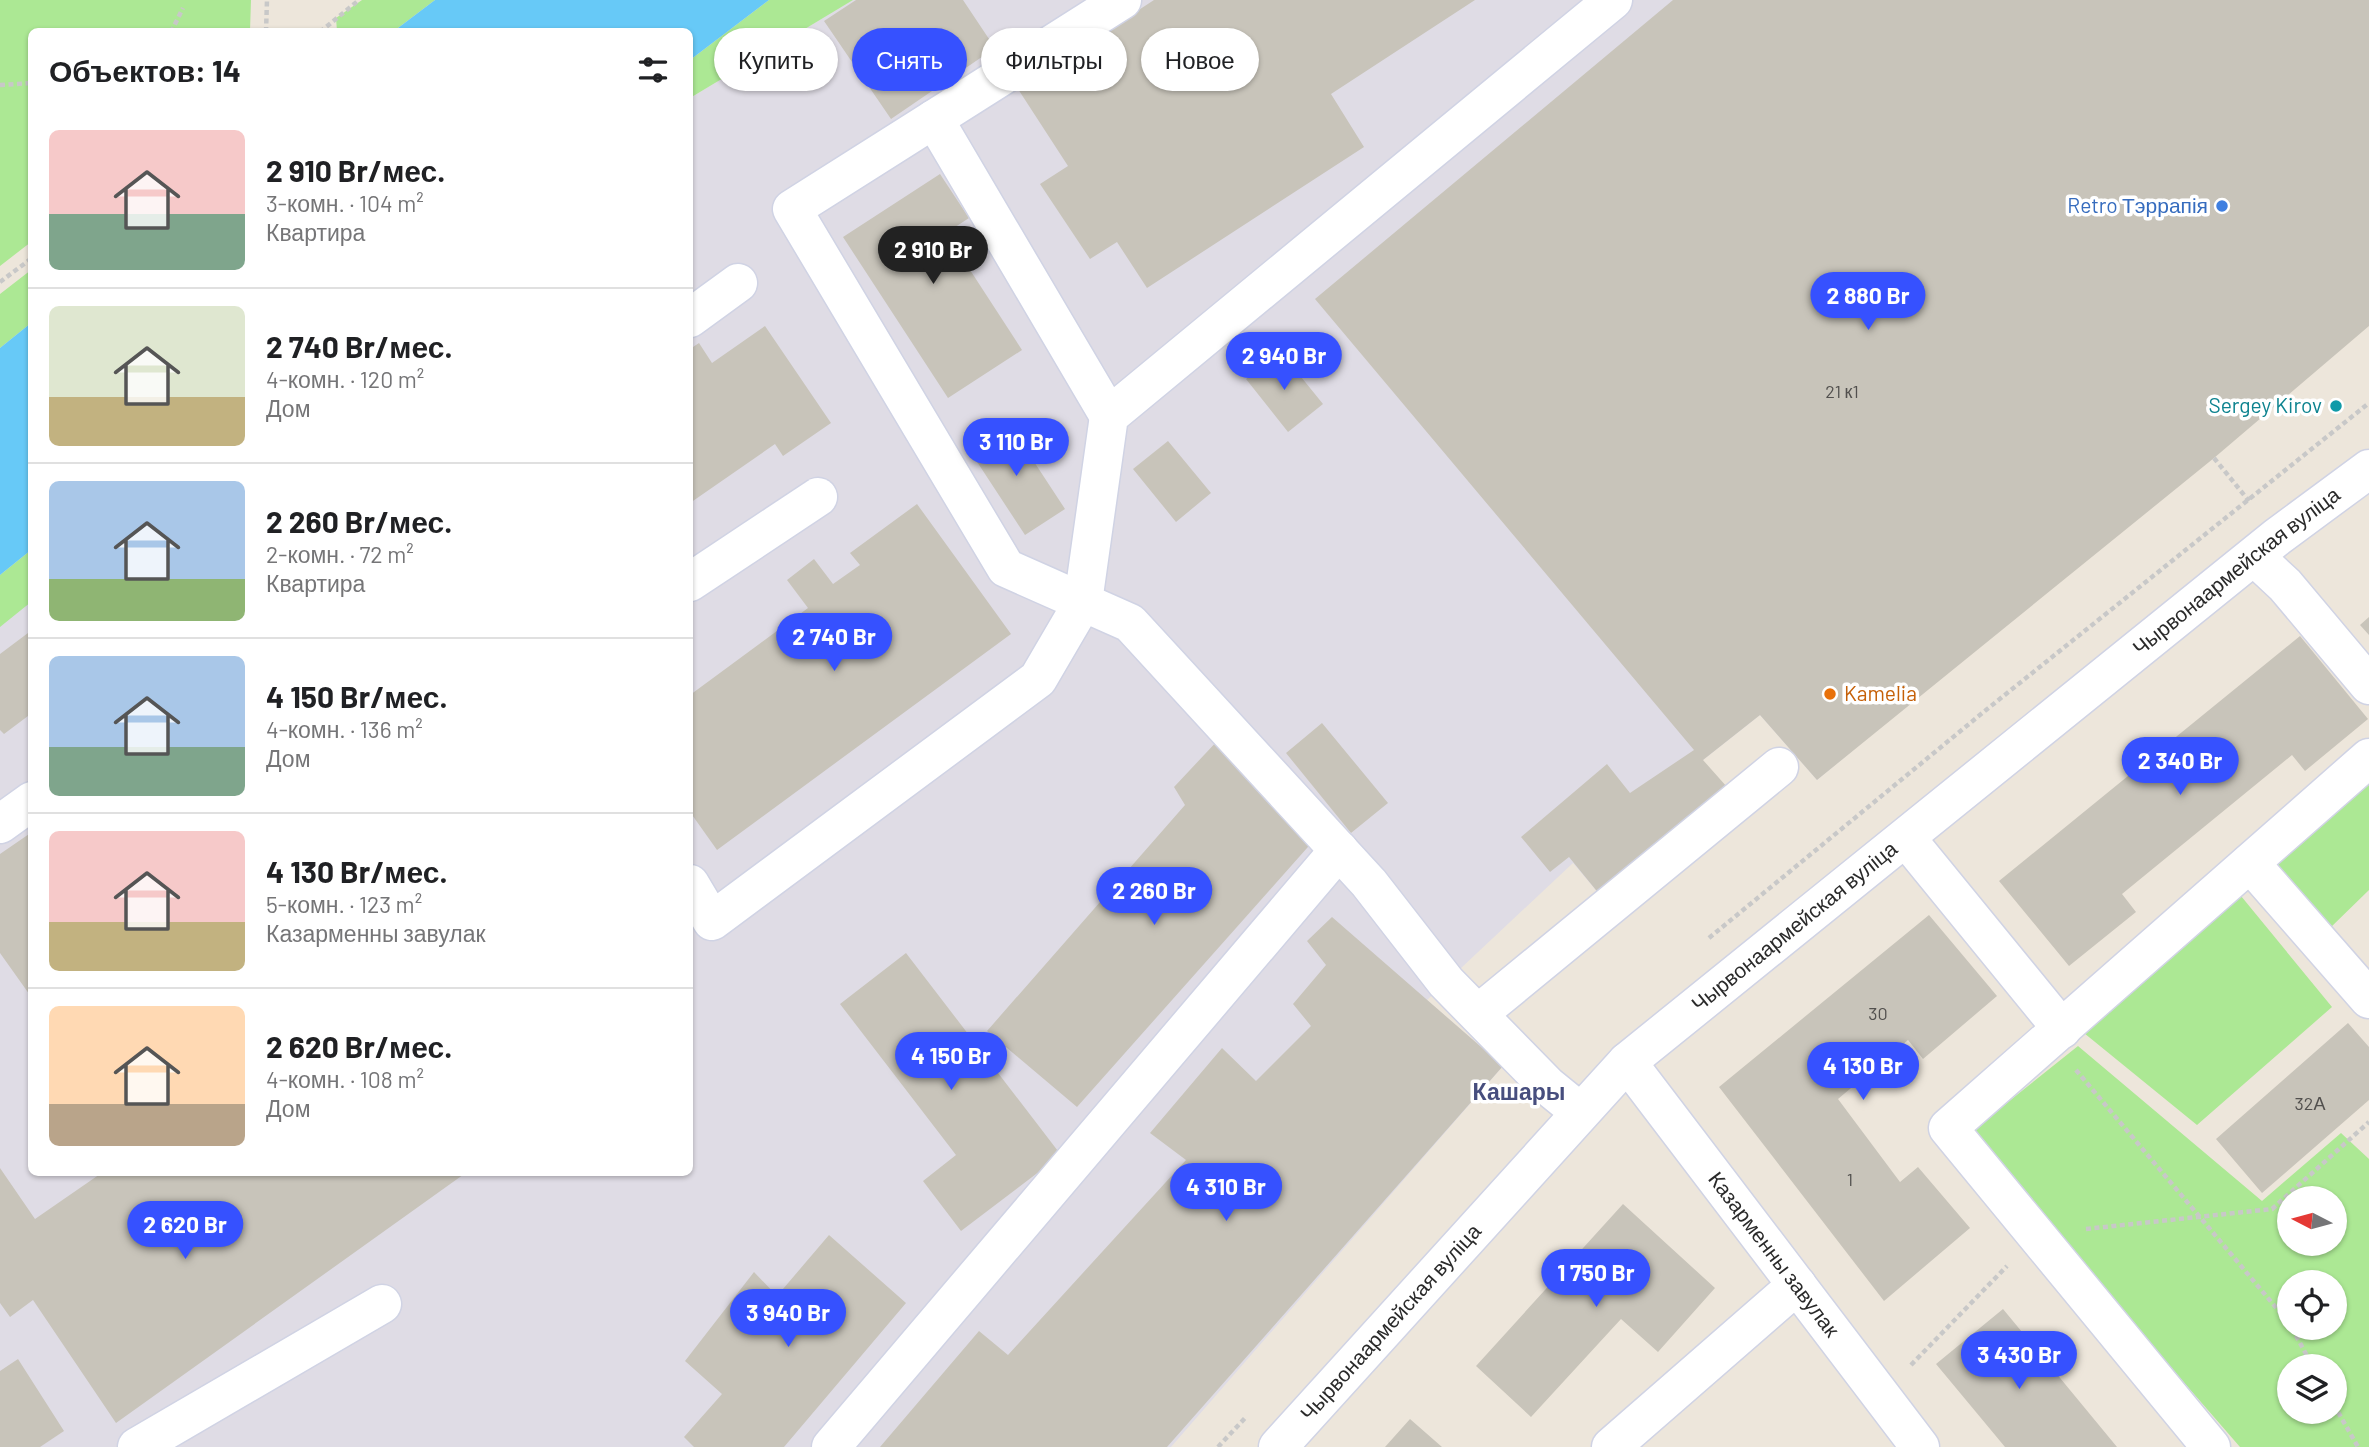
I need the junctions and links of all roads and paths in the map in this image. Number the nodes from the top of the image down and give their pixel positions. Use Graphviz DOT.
graph roads {
  1 [pos="267,0"];
  2 [pos="359,0"];
  3 [pos="1122,0"];
  4 [pos="1613,0"];
  5 [pos="183,8"];
  6 [pos="173,28"];
  7 [pos="266,28"];
  8 [pos="325,28"];
  9 [pos="28,83"];
  10 [pos="0,85"];
  11 [pos="934,119"];
  12 [pos="28,261"];
  13 [pos="0,282"];
  14 [pos="738,283"];
  15 [pos="693,316"];
  16 [pos="1109,416"];
  17 [pos="2369,469"];
  18 [pos="818,497"];
  19 [pos="2255,557"];
  20 [pos="693,580"];
  21 [pos="1083,602"];
  22 [pos="2369,685"];
  23 [pos="2369,758"];
  24 [pos="1779,767"];
  25 [pos="28,804"];
  26 [pos="0,824"];
  27 [pos="1906,838"];
  28 [pos="1339,850"];
  29 [pos="2250,863"];
  30 [pos="693,889"];
  31 [pos="2365,985"];
  32 [pos="1478,1014"];
  33 [pos="2056,1035"];
  34 [pos="1627,1062"];
  35 [pos="1580,1112"];
  36 [pos="2369,1122"];
  37 [pos="2201,1217"];
  38 [pos="2037,1235"];
  39 [pos="1797,1285"];
  40 [pos="382,1304"];
  41 [pos="2277,1309"];
  42 [pos="1881,1396"];
  43 [pos="2345,1424"];
  44 [pos="137,1447"];
  45 [pos="831,1447"];
  46 [pos="1278,1447"];
  47 [pos="1611,1447"];
  48 [pos="1920,1447"];
  49 [pos="2211,1447"];
  50 [pos="2358,1447"];
  1 -- 7 [label="path"];
  2 -- 8 [label="path"];
  3 -- 11 [label="street"];
  4 -- 16 [label="street"];
  5 -- 6 [label="path"];
  9 -- 10 [label="path"];
  11 -- 16 [label="street"];
  11 -- 21 [label="street"];
  12 -- 13 [label="path"];
  14 -- 15 [label="street"];
  16 -- 21 [label="street"];
  17 -- 19 [label="street, Чырвонаармейская вуліца"];
  18 -- 20 [label="street"];
  19 -- 22 [label="street"];
  19 -- 27 [label="street, Чырвонаармейская вуліца"];
  21 -- 28 [label="street"];
  21 -- 30 [label="street"];
  23 -- 29 [label="street"];
  24 -- 32 [label="street"];
  25 -- 26 [label="street"];
  27 -- 33 [label="street"];
  27 -- 34 [label="street, Чырвонаармейская вуліца"];
  28 -- 32 [label="street"];
  28 -- 45 [label="street"];
  29 -- 31 [label="street"];
  29 -- 33 [label="street"];
  32 -- 35 [label="street"];
  33 -- 37 [label="path"];
  33 -- 38 [label="street"];
  34 -- 35 [label="street, Чырвонаармейская вуліца"];
  34 -- 39 [label="street, Казарменны завулак"];
  35 -- 46 [label="street, Чырвонаармейская вуліца"];
  36 -- 37 [label="path"];
  37 -- 38 [label="path"];
  37 -- 41 [label="path"];
  38 -- 42 [label="path"];
  38 -- 49 [label="street"];
  39 -- 42 [label="street, Казарменны завулак"];
  39 -- 47 [label="street"];
  40 -- 44 [label="street"];
  42 -- 48 [label="street, Казарменны завулак"];
  43 -- 50 [label="path"];
}
